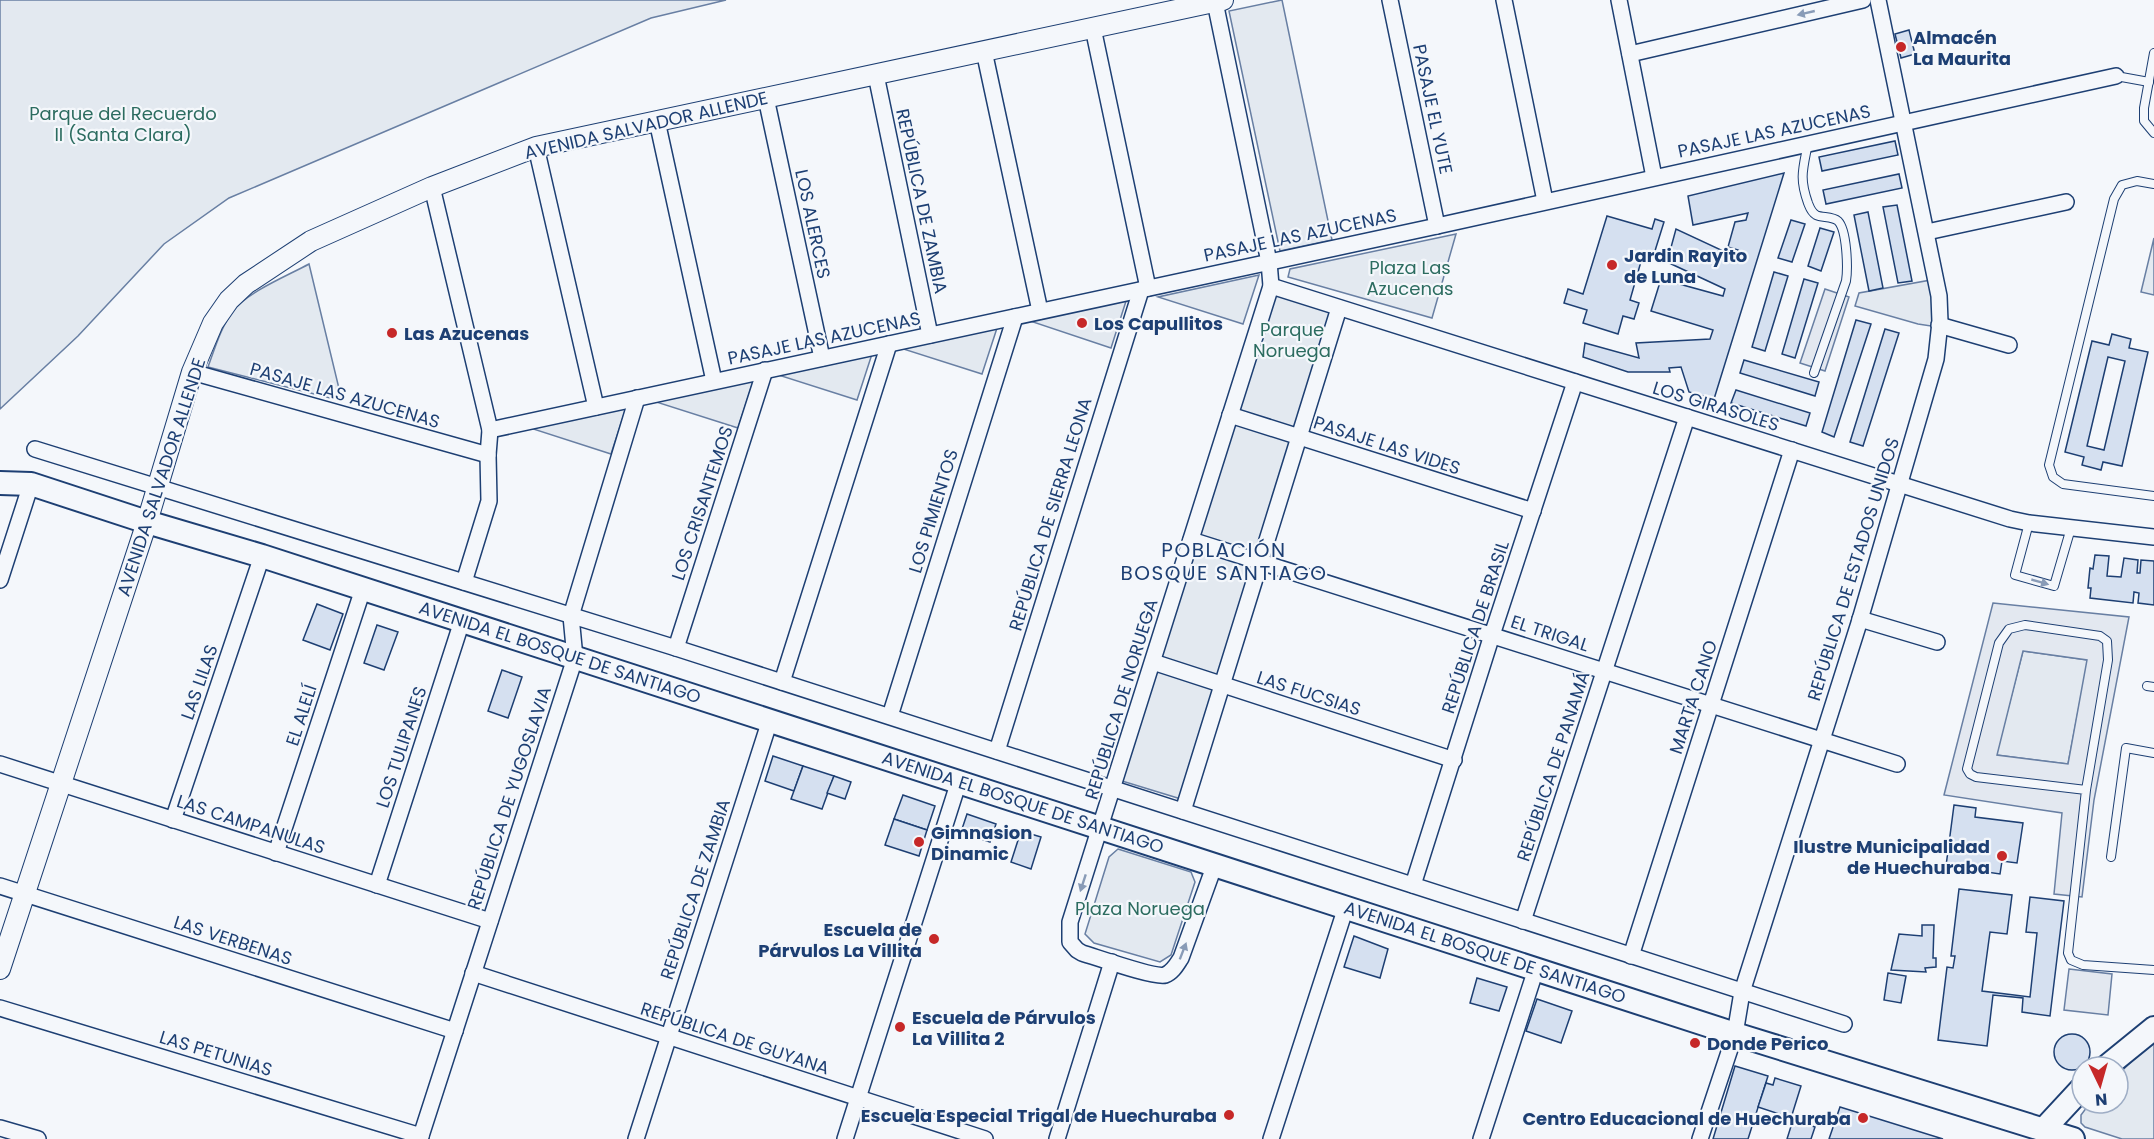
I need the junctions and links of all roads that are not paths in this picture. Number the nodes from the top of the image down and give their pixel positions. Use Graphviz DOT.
graph roads {
  1 [pos="1390,0"];
  2 [pos="1504,0"];
  3 [pos="1619,0"];
  4 [pos="1863,0"];
  5 [pos="1878,0"];
  6 [pos="1219,1"];
  7 [pos="1093,28"];
  8 [pos="984,51"];
  9 [pos="2154,53"];
  10 [pos="1630,54"];
  11 [pos="876,75"];
  12 [pos="2116,76"];
  13 [pos="2149,82"];
  14 [pos="766,98"];
  15 [pos="657,121"];
  16 [pos="1904,122"];
  17 [pos="2154,133"];
  18 [pos="1808,143"];
  19 [pos="536,147"];
  20 [pos="1654,177"];
  21 [pos="2154,184"];
  22 [pos="432,187"];
  23 [pos="1545,201"];
  24 [pos="2066,202"];
  25 [pos="1437,226"];
  26 [pos="1927,231"];
  27 [pos="1269,262"];
  28 [pos="1271,286"];
  29 [pos="1145,289"];
  30 [pos="1339,308"];
  31 [pos="1040,311"];
  32 [pos="1015,316"];
  33 [pos="1939,325"];
  34 [pos="930,335"];
  35 [pos="889,344"];
  36 [pos="2009,345"];
  37 [pos="822,358"];
  38 [pos="765,370"];
  39 [pos="192,372"];
  40 [pos="1814,373"];
  41 [pos="714,381"];
  42 [pos="1575,382"];
  43 [pos="637,398"];
  44 [pos="596,407"];
  45 [pos="1230,415"];
  46 [pos="1687,417"];
  47 [pos="490,429"];
  48 [pos="1299,437"];
  49 [pos="35,448"];
  50 [pos="1792,450"];
  51 [pos="488,455"];
  52 [pos="0,483"];
  53 [pos="31,484"];
  54 [pos="1899,484"];
  55 [pos="158,487"];
  56 [pos="2154,496"];
  57 [pos="1533,511"];
  58 [pos="147,522"];
  59 [pos="2029,523"];
  60 [pos="2071,528"];
  61 [pos="2154,537"];
  62 [pos="1191,540"];
  63 [pos="262,556"];
  64 [pos="1261,562"];
  65 [pos="0,580"];
  66 [pos="464,582"];
  67 [pos="363,589"];
  68 [pos="571,616"];
  69 [pos="1860,619"];
  70 [pos="462,621"];
  71 [pos="1492,635"];
  72 [pos="1937,642"];
  73 [pos="676,648"];
  74 [pos="575,658"];
  75 [pos="1153,662"];
  76 [pos="1604,671"];
  77 [pos="782,682"];
  78 [pos="1223,685"];
  79 [pos="1711,705"];
  80 [pos="890,716"];
  81 [pos="770,720"];
  82 [pos="1822,740"];
  83 [pos="996,751"];
  84 [pos="2154,753"];
  85 [pos="1454,760"];
  86 [pos="0,764"];
  87 [pos="1897,764"];
  88 [pos="959,781"];
  89 [pos="61,784"];
  90 [pos="1114,788"];
  91 [pos="2086,790"];
  92 [pos="1184,811"];
  93 [pos="173,820"];
  94 [pos="1101,827"];
  95 [pos="276,853"];
  96 [pos="2110,856"];
  97 [pos="1215,864"];
  98 [pos="377,885"];
  99 [pos="1413,885"];
  100 [pos="0,886"];
  101 [pos="25,894"];
  102 [pos="1346,907"];
  103 [pos="490,921"];
  104 [pos="1523,921"];
  105 [pos="1631,956"];
  106 [pos="1113,962"];
  107 [pos="0,969"];
  108 [pos="1536,969"];
  109 [pos="2154,970"];
  110 [pos="473,974"];
  111 [pos="1742,992"];
  112 [pos="0,1008"];
  113 [pos="1844,1024"];
  114 [pos="2154,1028"];
  115 [pos="454,1031"];
  116 [pos="1736,1034"];
  117 [pos="669,1037"];
  118 [pos="2121,1055"];
  119 [pos="858,1098"];
  120 [pos="2070,1101"];
  121 [pos="0,1128"];
  122 [pos="2039,1134"];
  123 [pos="420,1138"];
  124 [pos="38,1139"];
  125 [pos="636,1139"];
  126 [pos="845,1139"];
  127 [pos="985,1139"];
  128 [pos="1057,1139"];
  129 [pos="1271,1139"];
  130 [pos="1481,1139"];
  131 [pos="1700,1139"];
  132 [pos="2073,1139"];
  1 -- 25 [label="street, PASAJE EL YUTE"];
  2 -- 23 [label="street"];
  3 -- 10 [label="street"];
  4 -- 10 [label="street, one-way"];
  5 -- 16 [label="street, REPÚBLICA DE ESTADOS UNIDOS"];
  6 -- 7 [label="street, AVENIDA SALVADOR ALLENDE"];
  6 -- 27 [label="street, REPÚBLICA DE NORUEGA"];
  7 -- 8 [label="street, AVENIDA SALVADOR ALLENDE"];
  7 -- 29 [label="street, REPÚBLICA DE SIERRA LEONA"];
  8 -- 11 [label="street, AVENIDA SALVADOR ALLENDE"];
  8 -- 31 [label="street"];
  9 -- 13 [label="lane"];
  10 -- 20 [label="street"];
  11 -- 14 [label="street, AVENIDA SALVADOR ALLENDE"];
  11 -- 34 [label="street, REPÚBLICA DE ZAMBIA"];
  12 -- 13 [label="lane"];
  12 -- 16 [label="street, PASAJE LAS AZUCENAS"];
  13 -- 17 [label="lane"];
  14 -- 15 [label="street, AVENIDA SALVADOR ALLENDE"];
  14 -- 37 [label="street, LOS ALERCES"];
  15 -- 19 [label="street, AVENIDA SALVADOR ALLENDE"];
  15 -- 41 [label="street"];
  16 -- 18 [label="street, PASAJE LAS AZUCENAS"];
  16 -- 26 [label="street, REPÚBLICA DE ESTADOS UNIDOS"];
  18 -- 20 [label="street, PASAJE LAS AZUCENAS"];
  18 -- 40 [label="lane"];
  19 -- 22 [label="street, AVENIDA SALVADOR ALLENDE"];
  19 -- 44 [label="street"];
  20 -- 23 [label="street, PASAJE LAS AZUCENAS"];
  21 -- 56 [label="lane"];
  22 -- 39 [label="street, AVENIDA SALVADOR ALLENDE"];
  22 -- 47 [label="street"];
  23 -- 25 [label="street, PASAJE LAS AZUCENAS"];
  24 -- 26 [label="street"];
  25 -- 27 [label="street, PASAJE LAS AZUCENAS"];
  26 -- 33 [label="street, REPÚBLICA DE ESTADOS UNIDOS"];
  27 -- 28 [label="street, REPÚBLICA DE NORUEGA"];
  27 -- 29 [label="street, PASAJE LAS AZUCENAS"];
  28 -- 30 [label="street, LOS GIRASOLES"];
  28 -- 45 [label="street, REPÚBLICA DE NORUEGA"];
  29 -- 31 [label="street, PASAJE LAS AZUCENAS"];
  29 -- 83 [label="street, REPÚBLICA DE SIERRA LEONA"];
  30 -- 42 [label="street, LOS GIRASOLES"];
  30 -- 48 [label="street"];
  31 -- 32 [label="street, PASAJE LAS AZUCENAS"];
  32 -- 34 [label="street, PASAJE LAS AZUCENAS"];
  32 -- 80 [label="street, LOS PIMIENTOS"];
  33 -- 36 [label="street"];
  33 -- 54 [label="street, REPÚBLICA DE ESTADOS UNIDOS"];
  34 -- 35 [label="street, PASAJE LAS AZUCENAS"];
  35 -- 37 [label="street, PASAJE LAS AZUCENAS"];
  35 -- 77 [label="street"];
  37 -- 38 [label="street, PASAJE LAS AZUCENAS"];
  38 -- 41 [label="street, PASAJE LAS AZUCENAS"];
  38 -- 73 [label="street, LOS CRISANTEMOS"];
  39 -- 51 [label="street, PASAJE LAS AZUCENAS"];
  39 -- 55 [label="street, AVENIDA SALVADOR ALLENDE"];
  41 -- 43 [label="street, PASAJE LAS AZUCENAS"];
  42 -- 46 [label="street, LOS GIRASOLES"];
  42 -- 57 [label="street, REPÚBLICA DE BRASIL"];
  43 -- 44 [label="street, PASAJE LAS AZUCENAS"];
  43 -- 68 [label="street, REPÚBLICA DE YUGOSLAVIA"];
  44 -- 47 [label="street, PASAJE LAS AZUCENAS"];
  45 -- 48 [label="street, PASAJE LAS VIDES"];
  45 -- 62 [label="street, REPÚBLICA DE NORUEGA"];
  46 -- 50 [label="street, LOS GIRASOLES"];
  46 -- 76 [label="street, REPÚBLICA DE PANAMÁ"];
  47 -- 51 [label="street"];
  48 -- 57 [label="street, PASAJE LAS VIDES"];
  48 -- 64 [label="street"];
  49 -- 55 [label="street, AVENIDA EL BOSQUE DE SANTIAGO"];
  50 -- 54 [label="street, LOS GIRASOLES"];
  50 -- 79 [label="street, MARTA CANO"];
  51 -- 66 [label="street"];
  52 -- 53 [label="main road, AVENIDA EL BOSQUE DE SANTIAGO"];
  53 -- 58 [label="main road, AVENIDA EL BOSQUE DE SANTIAGO"];
  53 -- 65 [label="street"];
  54 -- 59 [label="street, LOS GIRASOLES"];
  54 -- 69 [label="street, REPÚBLICA DE ESTADOS UNIDOS"];
  55 -- 58 [label="street, AVENIDA SALVADOR ALLENDE"];
  55 -- 66 [label="street, AVENIDA EL BOSQUE DE SANTIAGO"];
  57 -- 71 [label="street, REPÚBLICA DE BRASIL"];
  58 -- 63 [label="main road, AVENIDA EL BOSQUE DE SANTIAGO"];
  58 -- 89 [label="street, AVENIDA SALVADOR ALLENDE"];
  59 -- 60 [label="street, LOS GIRASOLES"];
  59 -- 60 [label="lane, one-way"];
  60 -- 61 [label="street, LOS GIRASOLES"];
  62 -- 64 [label="street, EL TRIGAL"];
  62 -- 75 [label="street, REPÚBLICA DE NORUEGA"];
  63 -- 67 [label="main road, AVENIDA EL BOSQUE DE SANTIAGO"];
  63 -- 93 [label="street, LAS LILAS"];
  64 -- 71 [label="street, EL TRIGAL"];
  64 -- 78 [label="street"];
  66 -- 68 [label="street, AVENIDA EL BOSQUE DE SANTIAGO"];
  67 -- 70 [label="main road, AVENIDA EL BOSQUE DE SANTIAGO"];
  67 -- 95 [label="street, EL ALELÍ"];
  68 -- 73 [label="street, AVENIDA EL BOSQUE DE SANTIAGO"];
  68 -- 74 [label="street, REPÚBLICA DE YUGOSLAVIA"];
  69 -- 72 [label="street"];
  69 -- 82 [label="street, REPÚBLICA DE ESTADOS UNIDOS"];
  70 -- 74 [label="main road, AVENIDA EL BOSQUE DE SANTIAGO"];
  70 -- 98 [label="street, LOS TULIPANES"];
  71 -- 76 [label="street, EL TRIGAL"];
  71 -- 85 [label="street, REPÚBLICA DE BRASIL"];
  73 -- 77 [label="street, AVENIDA EL BOSQUE DE SANTIAGO"];
  74 -- 81 [label="main road, AVENIDA EL BOSQUE DE SANTIAGO"];
  74 -- 103 [label="street, REPÚBLICA DE YUGOSLAVIA"];
  75 -- 78 [label="street, LAS FUCSIAS"];
  75 -- 90 [label="street, REPÚBLICA DE NORUEGA"];
  76 -- 79 [label="street, EL TRIGAL"];
  76 -- 104 [label="street, REPÚBLICA DE PANAMÁ"];
  77 -- 80 [label="street, AVENIDA EL BOSQUE DE SANTIAGO"];
  78 -- 85 [label="street, LAS FUCSIAS"];
  78 -- 92 [label="street"];
  79 -- 82 [label="street, EL TRIGAL"];
  79 -- 105 [label="street, MARTA CANO"];
  80 -- 83 [label="street, AVENIDA EL BOSQUE DE SANTIAGO"];
  81 -- 88 [label="main road, AVENIDA EL BOSQUE DE SANTIAGO"];
  81 -- 117 [label="street, REPÚBLICA DE ZAMBIA"];
  82 -- 87 [label="street, EL TRIGAL"];
  82 -- 111 [label="street, REPÚBLICA DE ESTADOS UNIDOS"];
  83 -- 90 [label="street, AVENIDA EL BOSQUE DE SANTIAGO"];
  84 -- 96 [label="lane"];
  85 -- 99 [label="street, REPÚBLICA DE BRASIL"];
  86 -- 89 [label="street, LAS CAMPANULAS"];
  88 -- 94 [label="main road, AVENIDA EL BOSQUE DE SANTIAGO"];
  88 -- 119 [label="street"];
  89 -- 93 [label="street, LAS CAMPANULAS"];
  89 -- 101 [label="street, AVENIDA SALVADOR ALLENDE"];
  90 -- 92 [label="street, AVENIDA EL BOSQUE DE SANTIAGO"];
  90 -- 94 [label="street, REPÚBLICA DE NORUEGA"];
  91 -- 91 [label="lane"];
  91 -- 109 [label="lane"];
  92 -- 99 [label="street, AVENIDA EL BOSQUE DE SANTIAGO"];
  93 -- 95 [label="street, LAS CAMPANULAS"];
  94 -- 97 [label="main road, AVENIDA EL BOSQUE DE SANTIAGO"];
  94 -- 106 [label="street, REPÚBLICA DE NORUEGA, one-way"];
  95 -- 98 [label="street, LAS CAMPANULAS"];
  97 -- 102 [label="main road, AVENIDA EL BOSQUE DE SANTIAGO"];
  106 -- 97 [label="street, REPÚBLICA DE NORUEGA, one-way"];
  98 -- 103 [label="street, LAS CAMPANULAS"];
  99 -- 104 [label="street, AVENIDA EL BOSQUE DE SANTIAGO"];
  100 -- 101 [label="street, LAS VERBENAS"];
  101 -- 107 [label="street, AVENIDA SALVADOR ALLENDE"];
  101 -- 115 [label="street, LAS VERBENAS"];
  102 -- 108 [label="main road, AVENIDA EL BOSQUE DE SANTIAGO"];
  102 -- 129 [label="street"];
  103 -- 110 [label="street, REPÚBLICA DE YUGOSLAVIA"];
  104 -- 105 [label="street, AVENIDA EL BOSQUE DE SANTIAGO"];
  105 -- 111 [label="street, AVENIDA EL BOSQUE DE SANTIAGO"];
  106 -- 128 [label="street"];
  108 -- 116 [label="main road, AVENIDA EL BOSQUE DE SANTIAGO"];
  108 -- 130 [label="street"];
  110 -- 115 [label="street, REPÚBLICA DE YUGOSLAVIA"];
  110 -- 117 [label="street, REPÚBLICA DE GUYANA"];
  111 -- 113 [label="street, AVENIDA EL BOSQUE DE SANTIAGO"];
  111 -- 116 [label="street, REPÚBLICA DE ESTADOS UNIDOS"];
  112 -- 123 [label="street, LAS PETUNIAS"];
  114 -- 118 [label="main road"];
  115 -- 123 [label="street, REPÚBLICA DE YUGOSLAVIA"];
  116 -- 122 [label="main road, AVENIDA EL BOSQUE DE SANTIAGO"];
  116 -- 131 [label="street, REPÚBLICA DE ESTADOS UNIDOS"];
  117 -- 119 [label="street, REPÚBLICA DE GUYANA"];
  117 -- 125 [label="street, REPÚBLICA DE ZAMBIA"];
  119 -- 126 [label="street"];
  119 -- 127 [label="street, REPÚBLICA DE GUYANA"];
  120 -- 122 [label="main road"];
  121 -- 124 [label="street"];
  122 -- 132 [label="main road, AVENIDA EL BOSQUE DE SANTIAGO"];
}
